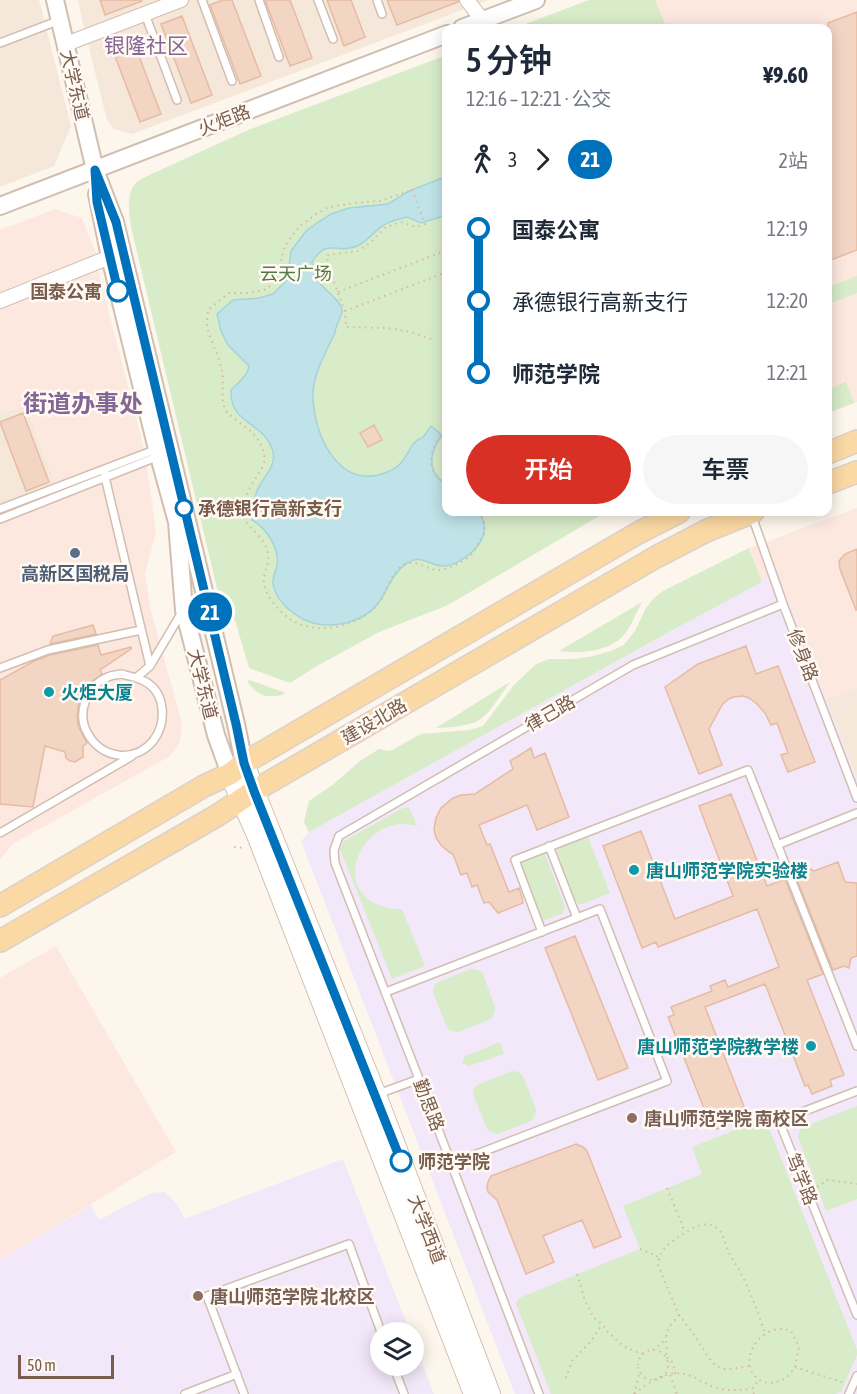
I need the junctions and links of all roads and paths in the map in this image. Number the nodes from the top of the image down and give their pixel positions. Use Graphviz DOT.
graph roads {
  1 [pos="55,0"];
  2 [pos="181,0"];
  3 [pos="202,0"];
  4 [pos="258,0"];
  5 [pos="318,0"];
  6 [pos="377,0"];
  7 [pos="467,0"];
  8 [pos="536,0"];
  9 [pos="145,14"];
  10 [pos="382,14"];
  11 [pos="60,20"];
  12 [pos="483,21"];
  13 [pos="474,24"];
  14 [pos="442,36"];
  15 [pos="333,39"];
  16 [pos="0,43"];
  17 [pos="66,44"];
  18 [pos="279,57"];
  19 [pos="231,81"];
  20 [pos="177,100"];
  21 [pos="95,170"];
  22 [pos="0,206"];
  23 [pos="442,252"];
  24 [pos="110,257"];
  25 [pos="442,274"];
  26 [pos="338,292"];
  27 [pos="0,301"];
  28 [pos="345,311"];
  29 [pos="431,339"];
  30 [pos="442,434"];
  31 [pos="857,441"];
  32 [pos="832,451"];
  33 [pos="158,453"];
  34 [pos="105,469"];
  35 [pos="857,472"];
  36 [pos="105,477"];
  37 [pos="832,481"];
  38 [pos="442,482"];
  39 [pos="0,509"];
  40 [pos="482,516"];
  41 [pos="670,516"];
  42 [pos="742,516"];
  43 [pos="753,516"];
  44 [pos="0,519"];
  45 [pos="783,604"];
  46 [pos="184,610"];
  47 [pos="141,630"];
  48 [pos="150,666"];
  49 [pos="0,668"];
  50 [pos="136,678"];
  51 [pos="132,756"];
  52 [pos="237,769"];
  53 [pos="248,796"];
  54 [pos="857,798"];
  55 [pos="857,813"];
  56 [pos="0,833"];
  57 [pos="777,845"];
  58 [pos="549,846"];
  59 [pos="333,850"];
  60 [pos="1,902"];
  61 [pos="577,918"];
  62 [pos="542,932"];
  63 [pos="0,941"];
  64 [pos="386,992"];
  65 [pos="857,1046"];
  66 [pos="419,1079"];
  67 [pos="857,1091"];
  68 [pos="376,1095"];
  69 [pos="451,1164"];
  70 [pos="857,1184"];
  71 [pos="667,1188"];
  72 [pos="808,1192"];
  73 [pos="685,1232"];
  74 [pos="640,1249"];
  75 [pos="659,1257"];
  76 [pos="577,1274"];
  77 [pos="678,1315"];
  78 [pos="857,1315"];
  79 [pos="377,1322"];
  80 [pos="602,1324"];
  81 [pos="765,1334"];
  82 [pos="666,1337"];
  83 [pos="652,1351"];
  84 [pos="644,1354"];
  85 [pos="665,1357"];
  86 [pos="749,1366"];
  87 [pos="795,1367"];
  88 [pos="640,1371"];
  89 [pos="237,1374"];
  90 [pos="675,1374"];
  91 [pos="670,1375"];
  92 [pos="397,1376"];
  93 [pos="857,1376"];
  94 [pos="566,1377"];
  95 [pos="654,1380"];
  96 [pos="757,1382"];
  97 [pos="845,1383"];
  98 [pos="752,1389"];
  99 [pos="185,1394"];
  100 [pos="244,1394"];
  101 [pos="404,1394"];
  102 [pos="474,1394"];
  103 [pos="490,1394"];
  104 [pos="539,1394"];
  105 [pos="634,1394"];
  106 [pos="676,1394"];
  107 [pos="754,1394"];
  108 [pos="849,1394"];
  1 -- 11 [label="street, 大学东道"];
  2 -- 9 [label="street"];
  3 -- 19 [label="lane"];
  4 -- 18 [label="lane"];
  5 -- 15 [label="lane"];
  6 -- 10 [label="lane"];
  7 -- 12 [label="street"];
  8 -- 12 [label="street"];
  9 -- 17 [label="street"];
  9 -- 20 [label="lane"];
  11 -- 16 [label="lane"];
  11 -- 17 [label="street, 大学东道"];
  12 -- 13 [label="street"];
  14 -- 21 [label="street, 火炬路"];
  17 -- 21 [label="street, 大学东道"];
  21 -- 22 [label="street, 火炬路"];
  21 -- 24 [label="street, 大学东道"];
  21 -- 52 [label="street, 大学东道"];
  23 -- 26 [label="path"];
  24 -- 27 [label="street"];
  24 -- 33 [label="street, 大学东道"];
  25 -- 28 [label="path"];
  26 -- 28 [label="path"];
  26 -- 40 [label="path"];
  28 -- 29 [label="path"];
  30 -- 38 [label="path"];
  31 -- 32 [label="main road"];
  33 -- 34 [label="lane"];
  33 -- 36 [label="lane"];
  33 -- 46 [label="street, 大学东道"];
  34 -- 36 [label="lane"];
  34 -- 39 [label="lane"];
  35 -- 37 [label="main road"];
  36 -- 44 [label="lane"];
  36 -- 47 [label="lane"];
  41 -- 52 [label="main road, 建设北路"];
  42 -- 53 [label="main road, 建设北路"];
  43 -- 45 [label="lane, 修身路"];
  45 -- 54 [label="lane, 修身路"];
  45 -- 59 [label="lane, 律己路"];
  46 -- 48 [label="lane"];
  46 -- 52 [label="street, 大学东道"];
  47 -- 48 [label="lane"];
  47 -- 49 [label="lane"];
  48 -- 50 [label="lane"];
  50 -- 51 [label="lane"];
  50 -- 51 [label="lane"];
  51 -- 56 [label="lane"];
  52 -- 53 [label="main road, 大学西道"];
  52 -- 60 [label="main road, 建设北路"];
  53 -- 63 [label="main road, 建设北路"];
  53 -- 68 [label="main road, 大学西道"];
  53 -- 102 [label="main road, 大学西道"];
  55 -- 57 [label="lane"];
  57 -- 58 [label="lane"];
  57 -- 65 [label="lane"];
  58 -- 61 [label="lane"];
  58 -- 62 [label="lane"];
  59 -- 64 [label="lane, 勤思路"];
  61 -- 62 [label="lane"];
  61 -- 69 [label="lane"];
  62 -- 64 [label="lane"];
  64 -- 66 [label="lane, 勤思路"];
  66 -- 68 [label="lane"];
  66 -- 69 [label="lane, 勤思路"];
  67 -- 72 [label="lane, 笃学路"];
  68 -- 103 [label="main road, 大学西道"];
  69 -- 104 [label="lane, 勤思路"];
  70 -- 72 [label="path"];
  71 -- 73 [label="path"];
  72 -- 78 [label="lane, 笃学路"];
  73 -- 75 [label="path"];
  73 -- 81 [label="path"];
  74 -- 75 [label="path"];
  75 -- 77 [label="path"];
  76 -- 80 [label="path"];
  77 -- 82 [label="path"];
  77 -- 86 [label="path"];
  79 -- 89 [label="lane"];
  80 -- 84 [label="path"];
  80 -- 94 [label="path"];
  81 -- 86 [label="path"];
  81 -- 87 [label="path"];
  82 -- 83 [label="path"];
  82 -- 85 [label="path"];
  83 -- 84 [label="path"];
  83 -- 85 [label="path"];
  84 -- 88 [label="path"];
  85 -- 90 [label="path"];
  85 -- 95 [label="path"];
  86 -- 96 [label="path"];
  87 -- 96 [label="path"];
  87 -- 97 [label="path"];
  88 -- 95 [label="path"];
  88 -- 105 [label="path"];
  89 -- 99 [label="lane"];
  89 -- 100 [label="lane"];
  90 -- 91 [label="path"];
  90 -- 98 [label="path"];
  91 -- 95 [label="path"];
  91 -- 106 [label="path"];
  92 -- 101 [label="lane"];
  93 -- 108 [label="lane"];
  95 -- 105 [label="path"];
  96 -- 98 [label="path"];
  98 -- 107 [label="path"];
}
